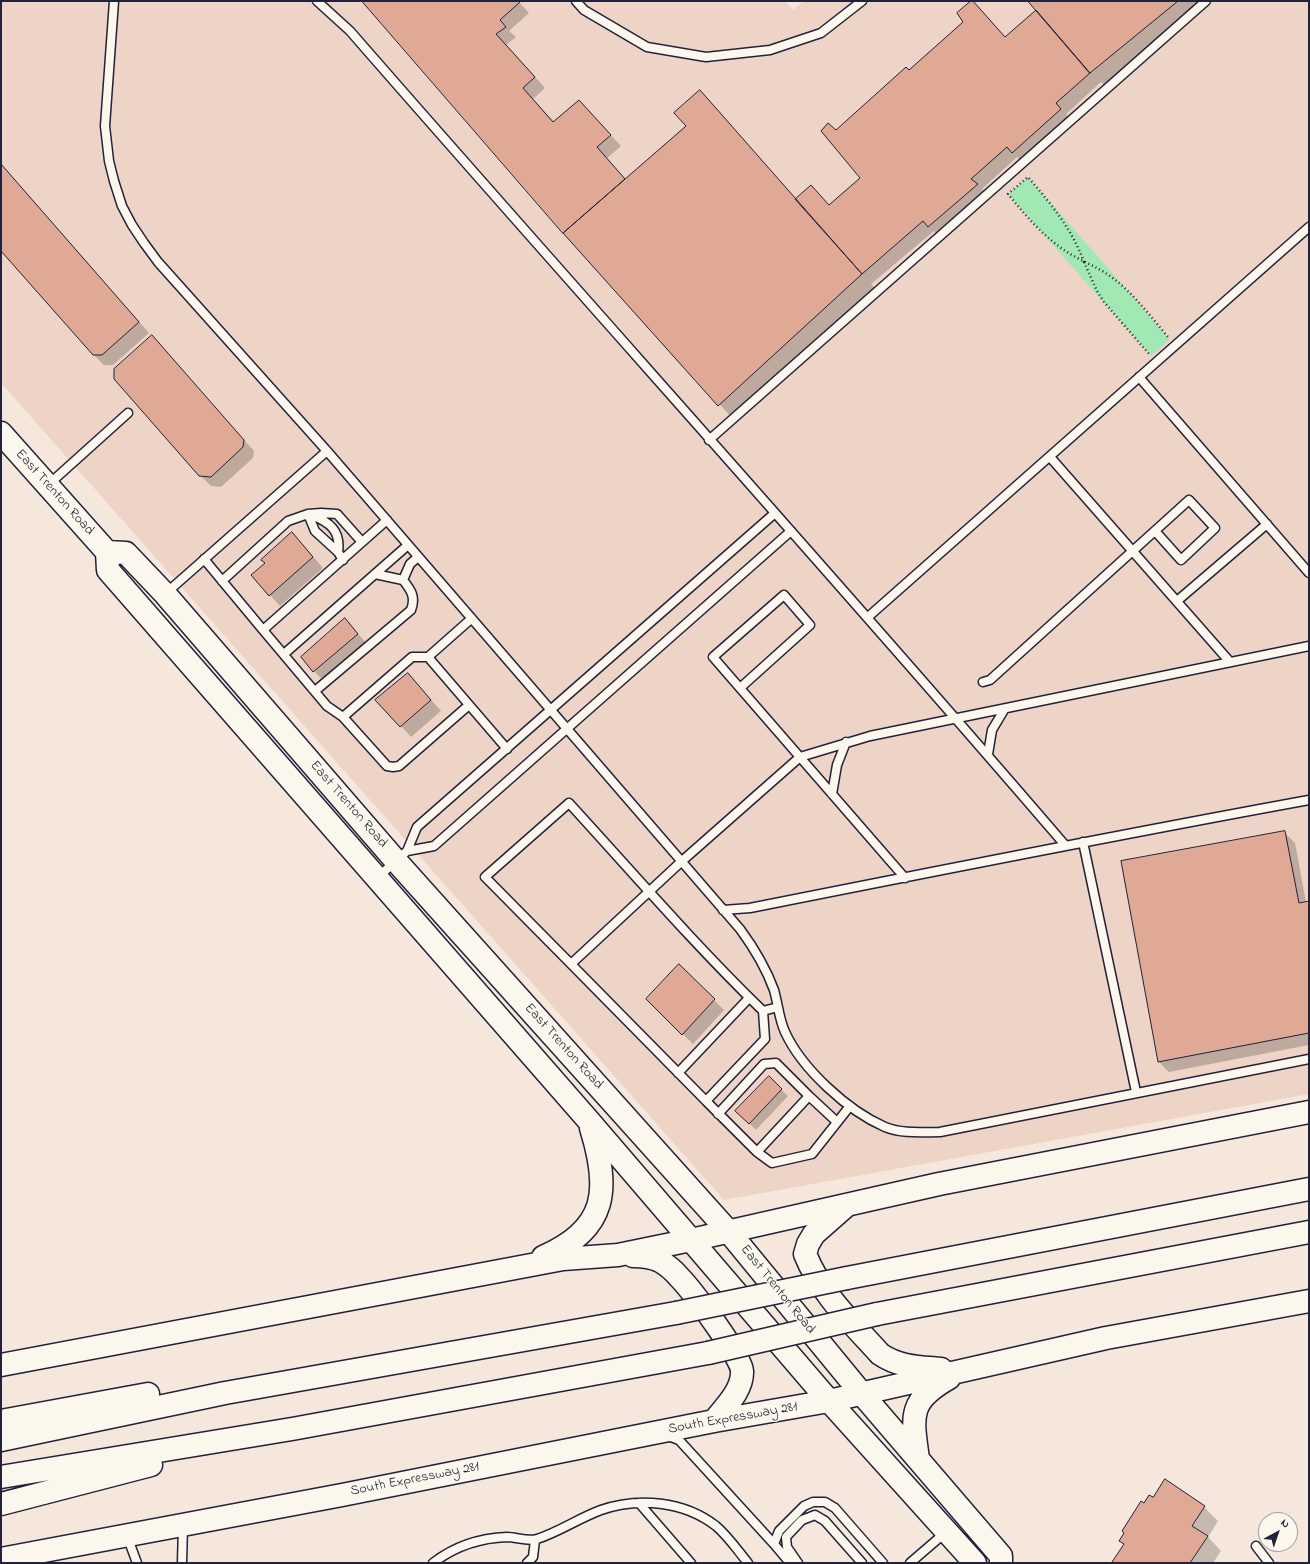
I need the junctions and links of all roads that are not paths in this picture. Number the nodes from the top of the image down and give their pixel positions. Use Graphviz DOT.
graph roads {
  1 [pos="114,1"];
  2 [pos="317,1"];
  3 [pos="576,1"];
  4 [pos="862,1"];
  5 [pos="1206,1"];
  6 [pos="1309,227"];
  7 [pos="1139,377"];
  8 [pos="128,414"];
  9 [pos="1,433"];
  10 [pos="709,440"];
  11 [pos="327,451"];
  12 [pos="1050,457"];
  13 [pos="47,485"];
  14 [pos="775,513"];
  15 [pos="308,514"];
  16 [pos="387,520"];
  17 [pos="1267,524"];
  18 [pos="791,531"];
  19 [pos="1154,531"];
  20 [pos="362,542"];
  21 [pos="408,545"];
  22 [pos="1132,551"];
  23 [pos="107,552"];
  24 [pos="340,556"];
  25 [pos="418,557"];
  26 [pos="204,559"];
  27 [pos="1309,573"];
  28 [pos="375,574"];
  29 [pos="403,580"];
  30 [pos="222,581"];
  31 [pos="165,594"];
  32 [pos="1177,601"];
  33 [pos="868,617"];
  34 [pos="471,619"];
  35 [pos="264,630"];
  36 [pos="1309,646"];
  37 [pos="284,654"];
  38 [pos="428,657"];
  39 [pos="1230,662"];
  40 [pos="983,682"];
  41 [pos="740,688"];
  42 [pos="315,691"];
  43 [pos="469,705"];
  44 [pos="1004,710"];
  45 [pos="550,711"];
  46 [pos="343,717"];
  47 [pos="958,719"];
  48 [pos="567,729"];
  49 [pos="846,742"];
  50 [pos="507,749"];
  51 [pos="988,754"];
  52 [pos="800,757"];
  53 [pos="832,794"];
  54 [pos="1309,800"];
  55 [pos="1083,842"];
  56 [pos="1065,845"];
  57 [pos="402,856"];
  58 [pos="682,861"];
  59 [pos="377,878"];
  60 [pos="905,878"];
  61 [pos="650,891"];
  62 [pos="723,910"];
  63 [pos="571,964"];
  64 [pos="749,998"];
  65 [pos="778,1007"];
  66 [pos="763,1011"];
  67 [pos="1309,1059"];
  68 [pos="678,1073"];
  69 [pos="1136,1092"];
  70 [pos="809,1096"];
  71 [pos="706,1101"];
  72 [pos="850,1106"];
  73 [pos="1309,1112"];
  74 [pos="718,1114"];
  75 [pos="589,1121"];
  76 [pos="837,1122"];
  77 [pos="757,1152"];
  78 [pos="1309,1188"];
  79 [pos="849,1204"];
  80 [pos="729,1232"];
  81 [pos="1309,1232"];
  82 [pos="691,1240"];
  83 [pos="618,1255"];
  84 [pos="520,1267"];
  85 [pos="1309,1301"];
  86 [pos="1,1365"];
  87 [pos="962,1370"];
  88 [pos="225,1393"];
  89 [pos="862,1394"];
  90 [pos="829,1402"];
  91 [pos="1,1421"];
  92 [pos="714,1421"];
  93 [pos="292,1429"];
  94 [pos="660,1432"];
  95 [pos="1,1440"];
  96 [pos="918,1458"];
  97 [pos="1,1477"];
  98 [pos="639,1503"];
  99 [pos="1,1504"];
  100 [pos="183,1525"];
  101 [pos="946,1532"];
  102 [pos="127,1535"];
  103 [pos="535,1540"];
  104 [pos="774,1544"];
  105 [pos="1256,1546"];
  106 [pos="1,1559"];
  107 [pos="137,1563"];
  108 [pos="182,1563"];
  109 [pos="433,1563"];
  110 [pos="527,1563"];
  111 [pos="691,1563"];
  112 [pos="748,1563"];
  113 [pos="790,1563"];
  114 [pos="798,1563"];
  115 [pos="862,1563"];
  116 [pos="883,1563"];
  117 [pos="910,1563"];
  118 [pos="974,1563"];
  119 [pos="1000,1563"];
  120 [pos="1269,1563"];
  1 -- 11 [label="lane"];
  2 -- 10 [label="lane"];
  3 -- 4 [label="lane"];
  5 -- 10 [label="lane"];
  6 -- 7 [label="lane"];
  7 -- 12 [label="lane"];
  7 -- 17 [label="lane"];
  8 -- 13 [label="lane"];
  9 -- 13 [label="main road, East Trenton Road"];
  10 -- 14 [label="lane"];
  11 -- 16 [label="lane"];
  11 -- 26 [label="lane"];
  12 -- 22 [label="lane"];
  12 -- 33 [label="lane"];
  13 -- 23 [label="main road, East Trenton Road"];
  14 -- 18 [label="lane"];
  14 -- 45 [label="lane"];
  15 -- 20 [label="lane"];
  15 -- 24 [label="lane"];
  15 -- 24 [label="lane"];
  15 -- 30 [label="lane"];
  16 -- 20 [label="lane"];
  16 -- 21 [label="lane"];
  17 -- 27 [label="lane"];
  17 -- 32 [label="lane"];
  18 -- 33 [label="lane"];
  18 -- 48 [label="lane"];
  19 -- 19 [label="lane"];
  19 -- 22 [label="lane"];
  20 -- 24 [label="lane"];
  21 -- 25 [label="lane"];
  21 -- 28 [label="lane"];
  22 -- 32 [label="lane"];
  22 -- 40 [label="lane"];
  23 -- 31 [label="main road, East Trenton Road"];
  23 -- 59 [label="main road, East Trenton Road"];
  24 -- 35 [label="lane"];
  25 -- 29 [label="lane"];
  25 -- 34 [label="lane"];
  26 -- 30 [label="lane"];
  26 -- 31 [label="lane"];
  28 -- 29 [label="lane"];
  28 -- 37 [label="lane"];
  29 -- 42 [label="lane"];
  30 -- 35 [label="lane"];
  31 -- 57 [label="main road, East Trenton Road"];
  32 -- 39 [label="lane"];
  33 -- 47 [label="lane"];
  34 -- 38 [label="lane"];
  34 -- 45 [label="lane"];
  35 -- 37 [label="lane"];
  36 -- 39 [label="lane"];
  37 -- 42 [label="lane"];
  38 -- 43 [label="lane"];
  38 -- 46 [label="lane"];
  39 -- 44 [label="lane"];
  41 -- 41 [label="lane"];
  41 -- 52 [label="lane"];
  42 -- 46 [label="lane"];
  43 -- 46 [label="lane"];
  43 -- 50 [label="lane"];
  44 -- 47 [label="lane"];
  44 -- 51 [label="lane"];
  45 -- 48 [label="lane"];
  45 -- 50 [label="lane"];
  47 -- 49 [label="lane"];
  47 -- 51 [label="lane"];
  48 -- 57 [label="lane"];
  48 -- 58 [label="lane"];
  49 -- 52 [label="lane"];
  49 -- 53 [label="lane"];
  50 -- 57 [label="lane"];
  51 -- 56 [label="lane"];
  52 -- 53 [label="lane"];
  52 -- 58 [label="lane"];
  53 -- 60 [label="lane"];
  54 -- 55 [label="lane"];
  55 -- 56 [label="lane"];
  55 -- 69 [label="lane"];
  56 -- 60 [label="lane"];
  57 -- 59 [label="lane"];
  57 -- 80 [label="main road, East Trenton Road"];
  58 -- 61 [label="lane"];
  58 -- 62 [label="lane"];
  59 -- 75 [label="main road, East Trenton Road"];
  60 -- 62 [label="lane"];
  61 -- 63 [label="lane"];
  61 -- 63 [label="lane"];
  61 -- 64 [label="lane"];
  62 -- 65 [label="lane"];
  63 -- 68 [label="lane"];
  64 -- 66 [label="lane"];
  64 -- 68 [label="lane"];
  65 -- 66 [label="lane"];
  65 -- 72 [label="lane"];
  66 -- 71 [label="lane"];
  67 -- 69 [label="lane"];
  68 -- 71 [label="lane"];
  69 -- 72 [label="lane"];
  70 -- 74 [label="lane"];
  70 -- 76 [label="lane"];
  70 -- 77 [label="lane"];
  71 -- 74 [label="lane"];
  72 -- 76 [label="lane"];
  73 -- 79 [label="main road"];
  74 -- 77 [label="lane"];
  75 -- 82 [label="main road, East Trenton Road"];
  75 -- 84 [label="main road"];
  76 -- 77 [label="lane"];
  78 -- 88 [label="main road, bridge"];
  79 -- 80 [label="main road"];
  79 -- 87 [label="main road"];
  80 -- 82 [label="main road"];
  80 -- 89 [label="main road, East Trenton Road"];
  81 -- 93 [label="main road, bridge"];
  82 -- 83 [label="main road"];
  82 -- 90 [label="main road, East Trenton Road"];
  83 -- 84 [label="main road"];
  83 -- 92 [label="main road"];
  84 -- 86 [label="main road"];
  85 -- 87 [label="main road, South Expressway 281"];
  87 -- 89 [label="main road, South Expressway 281"];
  87 -- 96 [label="main road"];
  88 -- 91 [label="main road"];
  88 -- 95 [label="main road"];
  89 -- 90 [label="main road, South Expressway 281"];
  89 -- 96 [label="main road, East Trenton Road"];
  90 -- 92 [label="main road, South Expressway 281"];
  90 -- 101 [label="main road, East Trenton Road"];
  92 -- 94 [label="main road, South Expressway 281"];
  93 -- 97 [label="main road"];
  93 -- 99 [label="main road"];
  94 -- 100 [label="main road, South Expressway 281"];
  94 -- 104 [label="lane"];
  96 -- 119 [label="main road, East Trenton Road"];
  98 -- 103 [label="lane"];
  98 -- 111 [label="lane"];
  98 -- 112 [label="lane"];
  100 -- 102 [label="main road, South Expressway 281"];
  100 -- 108 [label="lane"];
  101 -- 117 [label="lane"];
  101 -- 118 [label="main road, East Trenton Road"];
  102 -- 106 [label="main road, South Expressway 281"];
  102 -- 107 [label="lane"];
  103 -- 109 [label="lane"];
  103 -- 110 [label="lane"];
  104 -- 113 [label="lane"];
  104 -- 116 [label="lane"];
  105 -- 120 [label="lane"];
  114 -- 115 [label="lane"];
}
